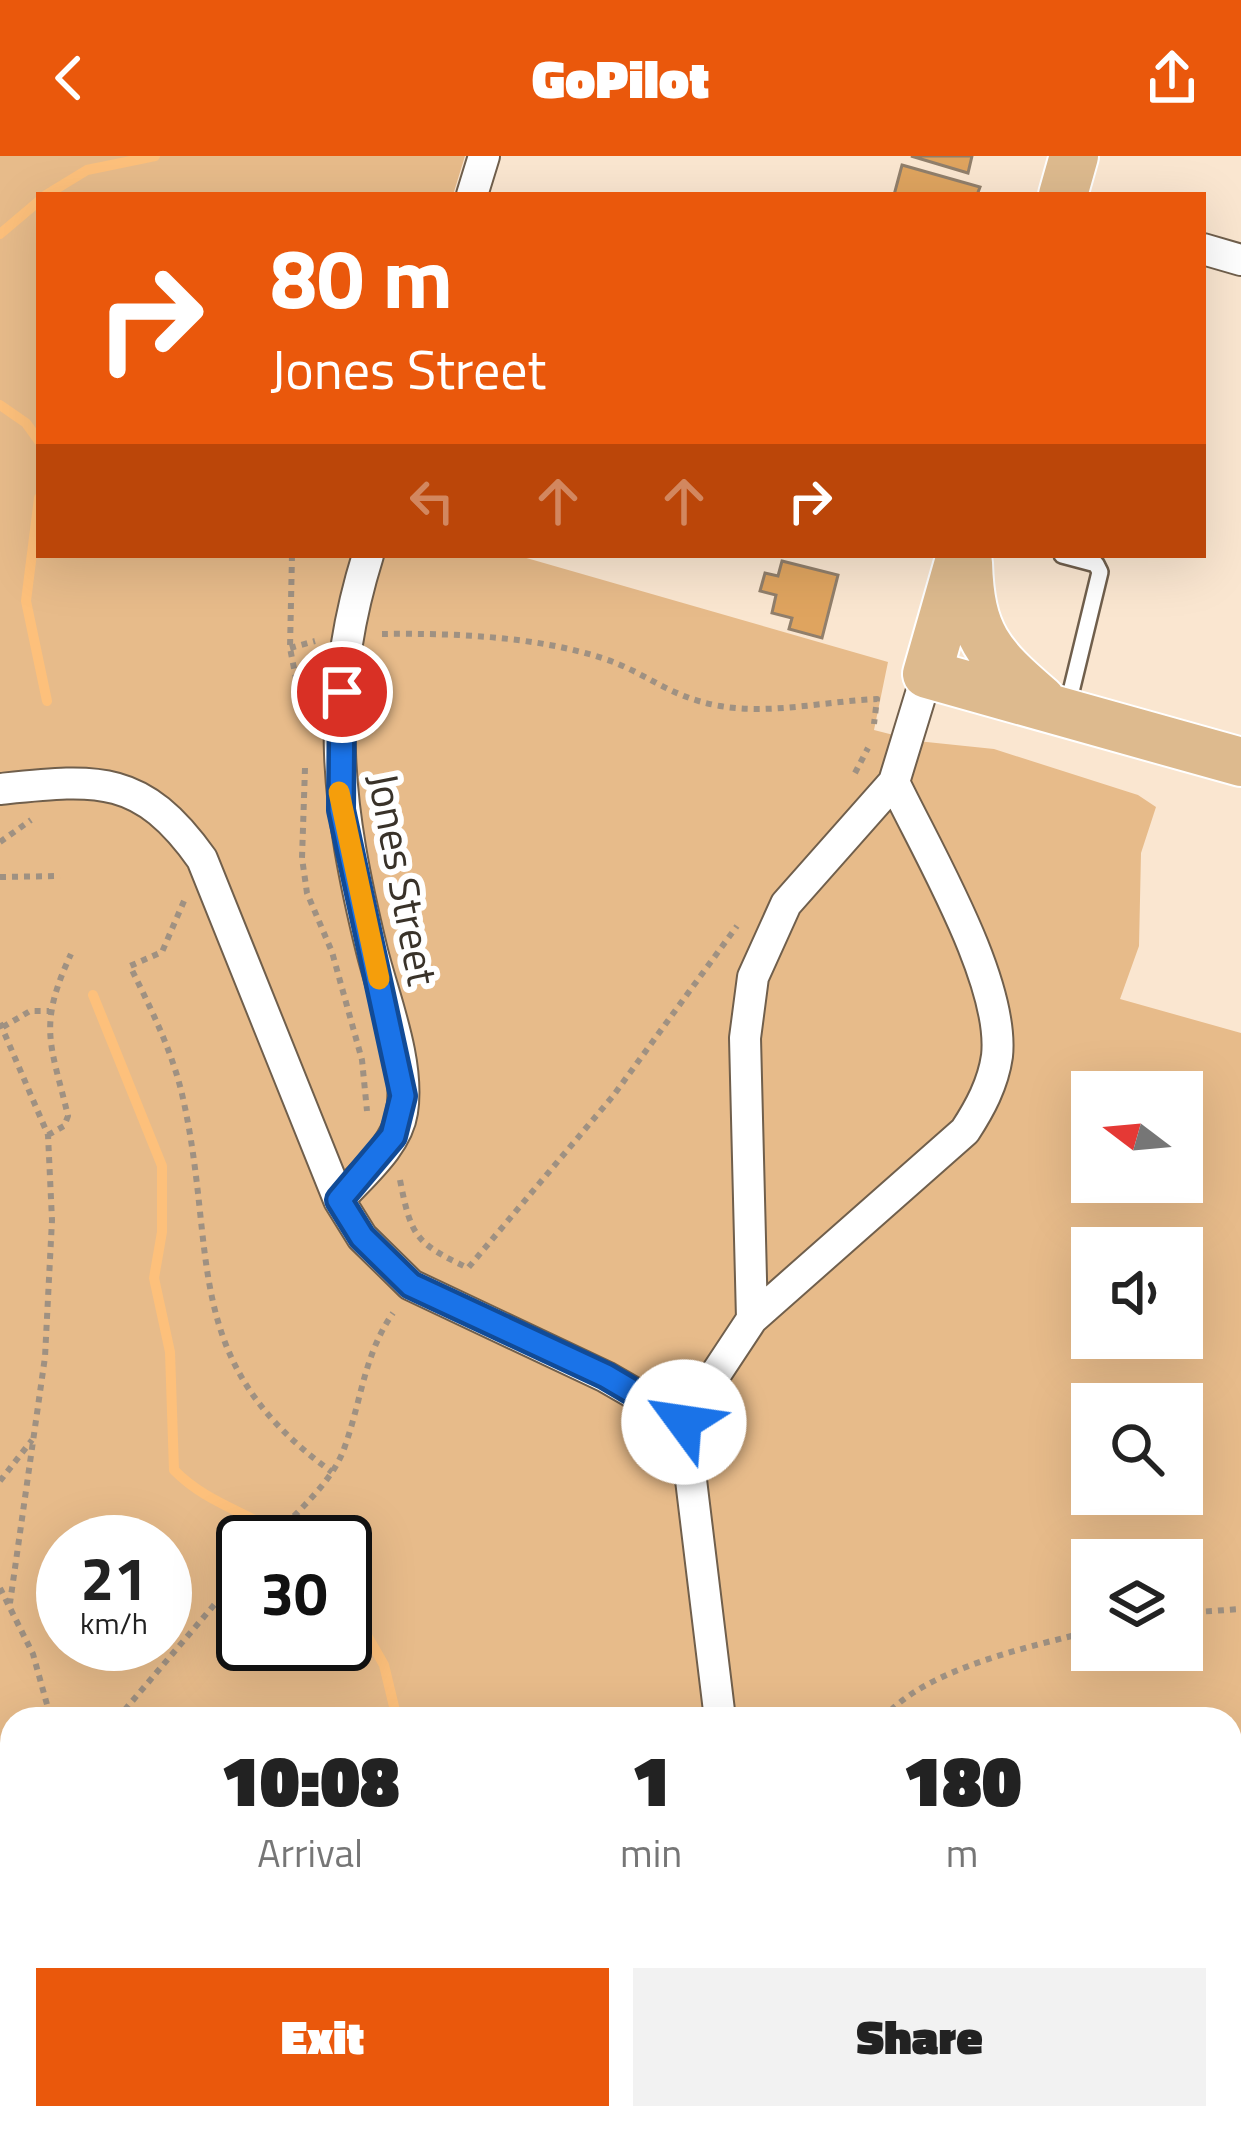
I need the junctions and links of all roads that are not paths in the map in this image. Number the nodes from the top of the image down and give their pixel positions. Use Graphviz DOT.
graph roads {
  1 [pos="484,156"];
  2 [pos="1074,156"];
  3 [pos="473,192"];
  4 [pos="1064,192"];
  5 [pos="1206,250"];
  6 [pos="1241,260"];
  7 [pos="367,558"];
  8 [pos="963,558"];
  9 [pos="964,558"];
  10 [pos="1072,558"];
  11 [pos="926,674"];
  12 [pos="1060,712"];
  13 [pos="1241,762"];
  14 [pos="894,782"];
  15 [pos="0,789"];
  16 [pos="339,1200"];
  17 [pos="752,1319"];
  18 [pos="684,1422"];
  19 [pos="719,1707"];
  1 -- 3 [label="street"];
  2 -- 4 [label="main road"];
  5 -- 6 [label="street"];
  7 -- 16 [label="street, Jones Street"];
  8 -- 11 [label="main road"];
  9 -- 12 [label="main road"];
  10 -- 12 [label="lane"];
  11 -- 12 [label="main road"];
  11 -- 14 [label="street"];
  12 -- 13 [label="main road"];
  14 -- 17 [label="street"];
  14 -- 17 [label="street"];
  15 -- 16 [label="street"];
  16 -- 18 [label="street"];
  17 -- 18 [label="street"];
  18 -- 19 [label="street"];
}
